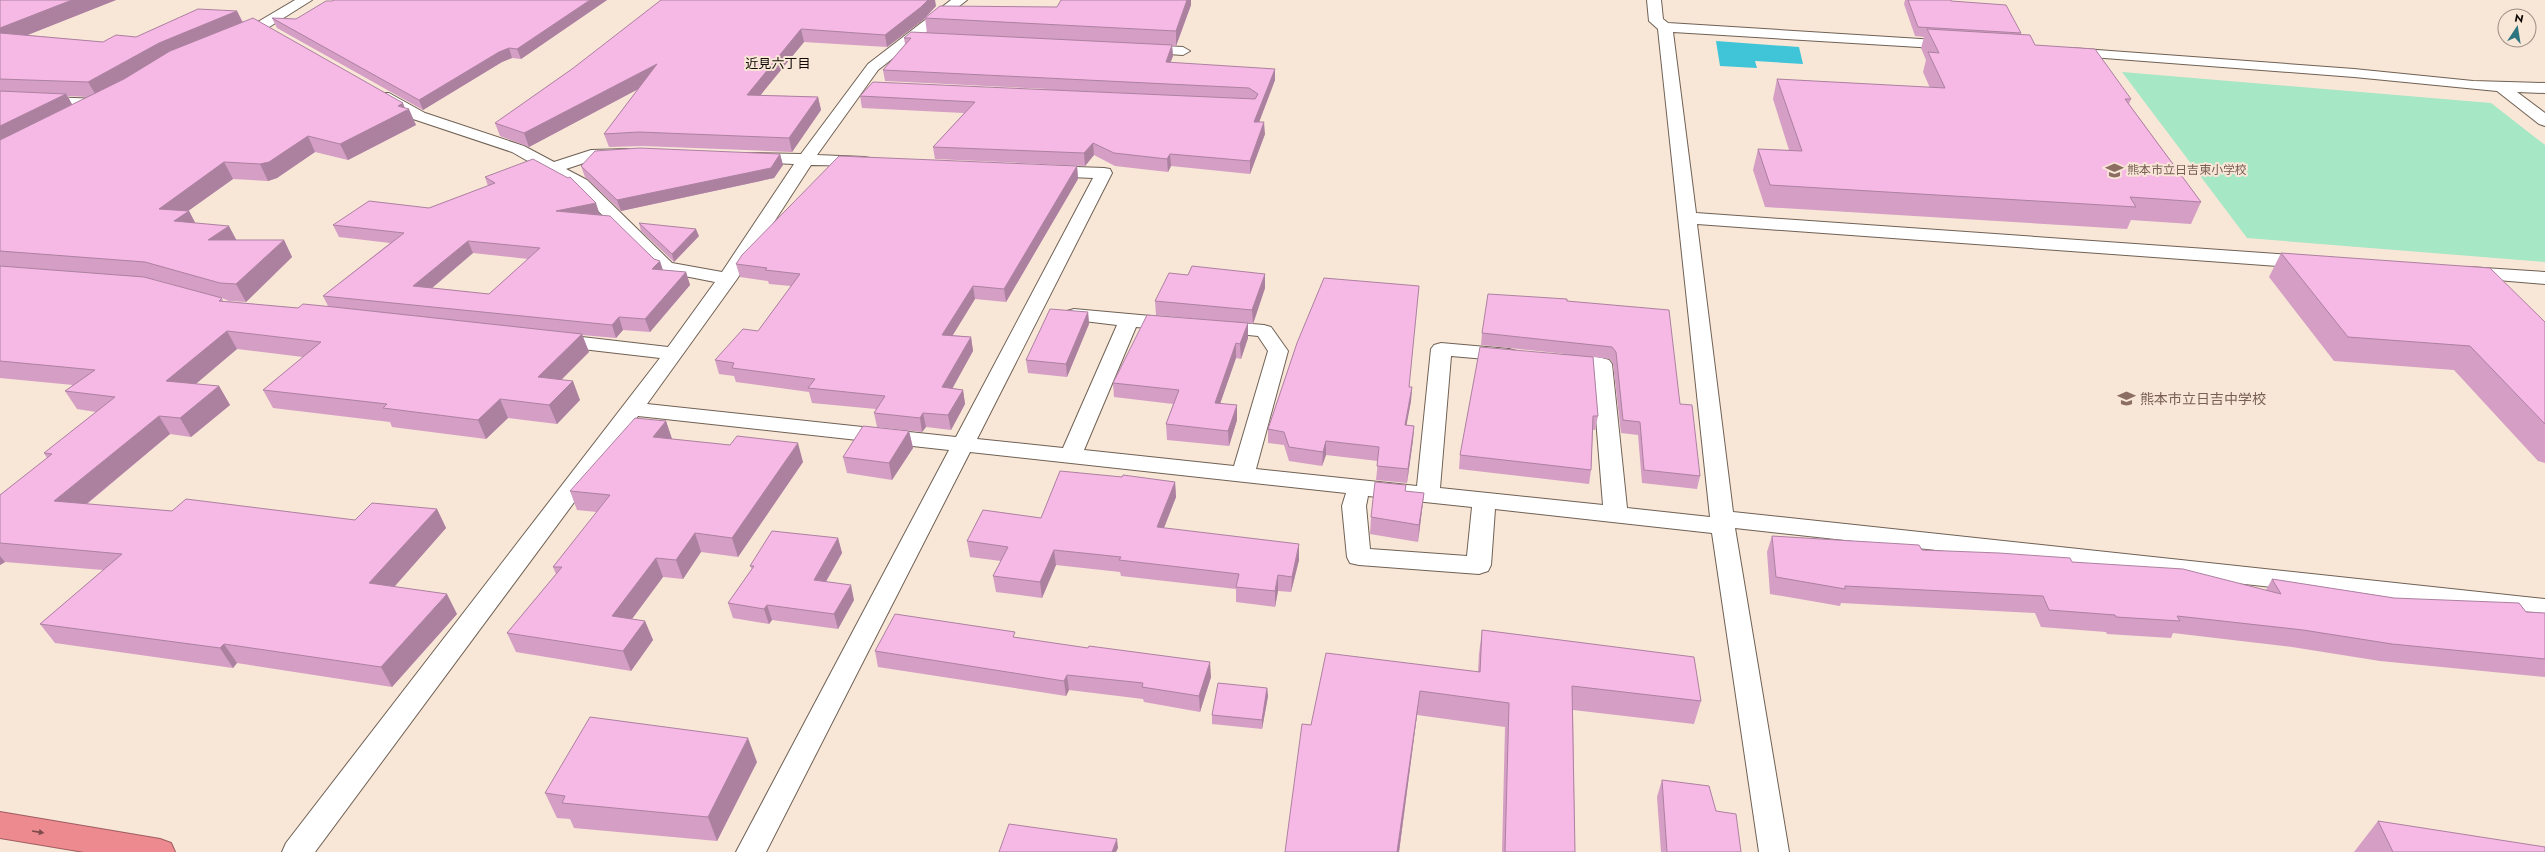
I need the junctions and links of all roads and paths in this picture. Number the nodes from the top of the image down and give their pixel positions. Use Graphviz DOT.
graph roads {
  1 [pos="305,0"];
  2 [pos="960,0"];
  3 [pos="1654,0"];
  4 [pos="1665,27"];
  5 [pos="226,38"];
  6 [pos="908,38"];
  7 [pos="931,39"];
  8 [pos="1963,45"];
  9 [pos="1128,48"];
  10 [pos="1183,51"];
  11 [pos="2059,51"];
  12 [pos="859,86"];
  13 [pos="874,87"];
  14 [pos="2500,87"];
  15 [pos="2545,88"];
  16 [pos="371,89"];
  17 [pos="113,97"];
  18 [pos="0,100"];
  19 [pos="99,104"];
  20 [pos="72,118"];
  21 [pos="2545,121"];
  22 [pos="636,153"];
  23 [pos="736,156"];
  24 [pos="805,159"];
  25 [pos="884,163"];
  26 [pos="552,168"];
  27 [pos="1025,170"];
  28 [pos="1687,218"];
  29 [pos="2323,263"];
  30 [pos="2450,272"];
  31 [pos="2545,278"];
  32 [pos="727,279"];
  33 [pos="1074,315"];
  34 [pos="1129,320"];
  35 [pos="537,338"];
  36 [pos="674,354"];
  37 [pos="632,409"];
  38 [pos="964,443"];
  39 [pos="1072,455"];
  40 [pos="1243,474"];
  41 [pos="1359,487"];
  42 [pos="1428,494"];
  43 [pos="1484,500"];
  44 [pos="1616,515"];
  45 [pos="1723,523"];
  46 [pos="2545,608"];
  47 [pos="0,825"];
  48 [pos="160,852"];
  49 [pos="297,852"];
  50 [pos="751,852"];
  51 [pos="1774,852"];
  1 -- 5 [label="street"];
  2 -- 6 [label="street"];
  3 -- 4 [label="street"];
  4 -- 8 [label="street"];
  4 -- 28 [label="street"];
  6 -- 7 [label="street"];
  6 -- 12 [label="street"];
  9 -- 10 [label="street"];
  11 -- 14 [label="street"];
  12 -- 13 [label="street"];
  12 -- 24 [label="street"];
  14 -- 15 [label="street"];
  14 -- 21 [label="street"];
  16 -- 26 [label="street"];
  17 -- 19 [label="street"];
  18 -- 19 [label="street"];
  19 -- 20 [label="street"];
  22 -- 26 [label="street"];
  23 -- 24 [label="street"];
  24 -- 25 [label="street"];
  24 -- 32 [label="street"];
  26 -- 32 [label="street"];
  27 -- 38 [label="street"];
  28 -- 29 [label="street"];
  28 -- 45 [label="street"];
  30 -- 31 [label="street"];
  32 -- 36 [label="street"];
  33 -- 34 [label="street"];
  34 -- 39 [label="street"];
  34 -- 40 [label="street"];
  35 -- 36 [label="street"];
  36 -- 37 [label="street"];
  37 -- 38 [label="street"];
  37 -- 49 [label="street"];
  38 -- 39 [label="street"];
  38 -- 50 [label="street"];
  39 -- 40 [label="street"];
  40 -- 41 [label="street"];
  41 -- 42 [label="street"];
  41 -- 43 [label="street"];
  42 -- 43 [label="street"];
  42 -- 44 [label="street"];
  43 -- 44 [label="street"];
  44 -- 45 [label="street"];
  45 -- 46 [label="street"];
  45 -- 51 [label="street"];
  47 -- 48 [label="highway, one-way"];
}
